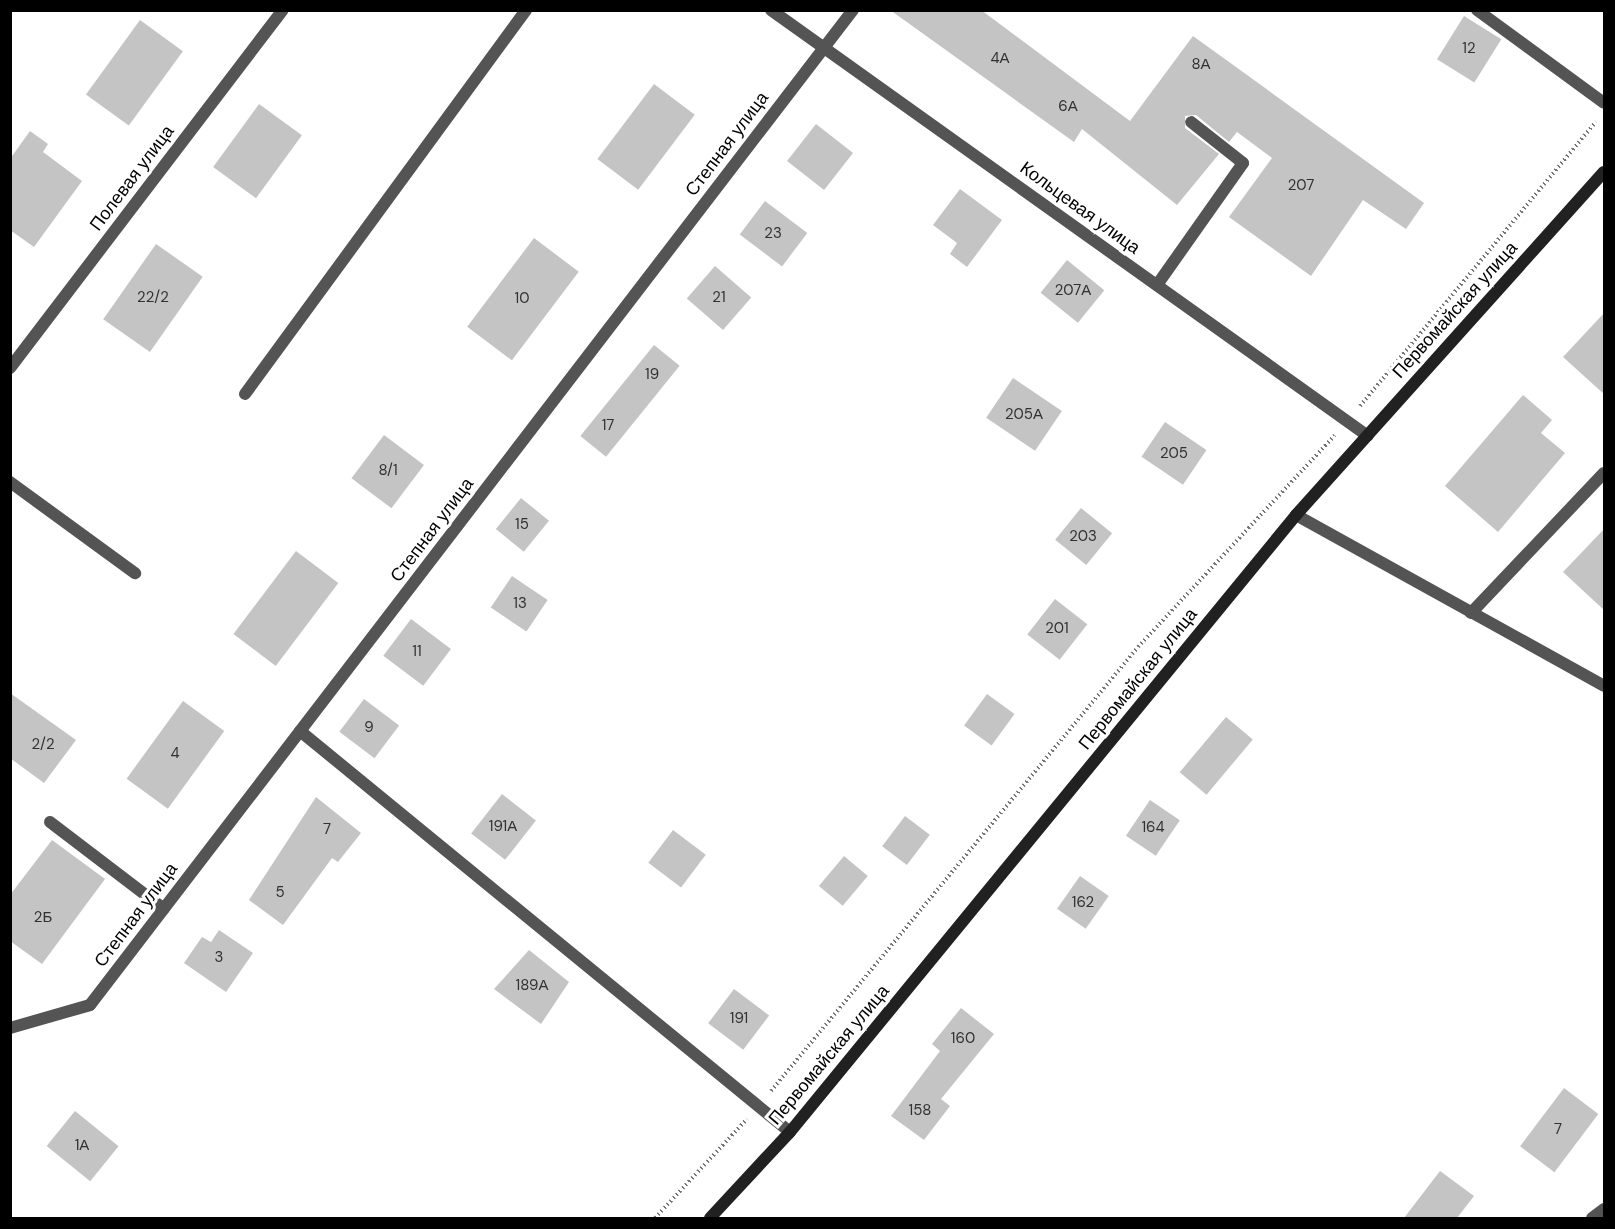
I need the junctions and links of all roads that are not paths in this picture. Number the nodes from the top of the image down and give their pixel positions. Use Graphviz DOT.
graph roads {
  1 [pos="283,10"];
  2 [pos="526,10"];
  3 [pos="771,10"];
  4 [pos="853,10"];
  5 [pos="1477,10"];
  6 [pos="825,46"];
  7 [pos="1605,103"];
  8 [pos="1191,122"];
  9 [pos="1605,172"];
  10 [pos="1157,285"];
  11 [pos="10,368"];
  12 [pos="245,394"];
  13 [pos="1368,436"];
  14 [pos="1605,473"];
  15 [pos="10,482"];
  16 [pos="1296,515"];
  17 [pos="135,573"];
  18 [pos="1471,613"];
  19 [pos="1605,686"];
  20 [pos="300,731"];
  21 [pos="50,822"];
  22 [pos="164,909"];
  23 [pos="10,1028"];
  24 [pos="790,1132"];
  25 [pos="1605,1209"];
  26 [pos="710,1218"];
  27 [pos="1592,1218"];
  1 -- 11 [label="street, Полевая улица"];
  2 -- 12 [label="street"];
  3 -- 6 [label="street, Кольцевая улица"];
  4 -- 6 [label="street, Степная улица"];
  5 -- 7 [label="street"];
  6 -- 10 [label="street, Кольцевая улица"];
  6 -- 20 [label="street, Степная улица"];
  8 -- 10 [label="street"];
  9 -- 13 [label="street, Первомайская улица"];
  10 -- 13 [label="street, Кольцевая улица"];
  13 -- 16 [label="street, Первомайская улица"];
  14 -- 18 [label="street"];
  15 -- 17 [label="street"];
  16 -- 18 [label="street"];
  16 -- 24 [label="street, Первомайская улица"];
  18 -- 19 [label="street"];
  20 -- 22 [label="street, Степная улица"];
  20 -- 24 [label="street"];
  21 -- 22 [label="street"];
  22 -- 23 [label="street, Степная улица"];
  24 -- 26 [label="street, Первомайская улица"];
  25 -- 27 [label="street"];
}
